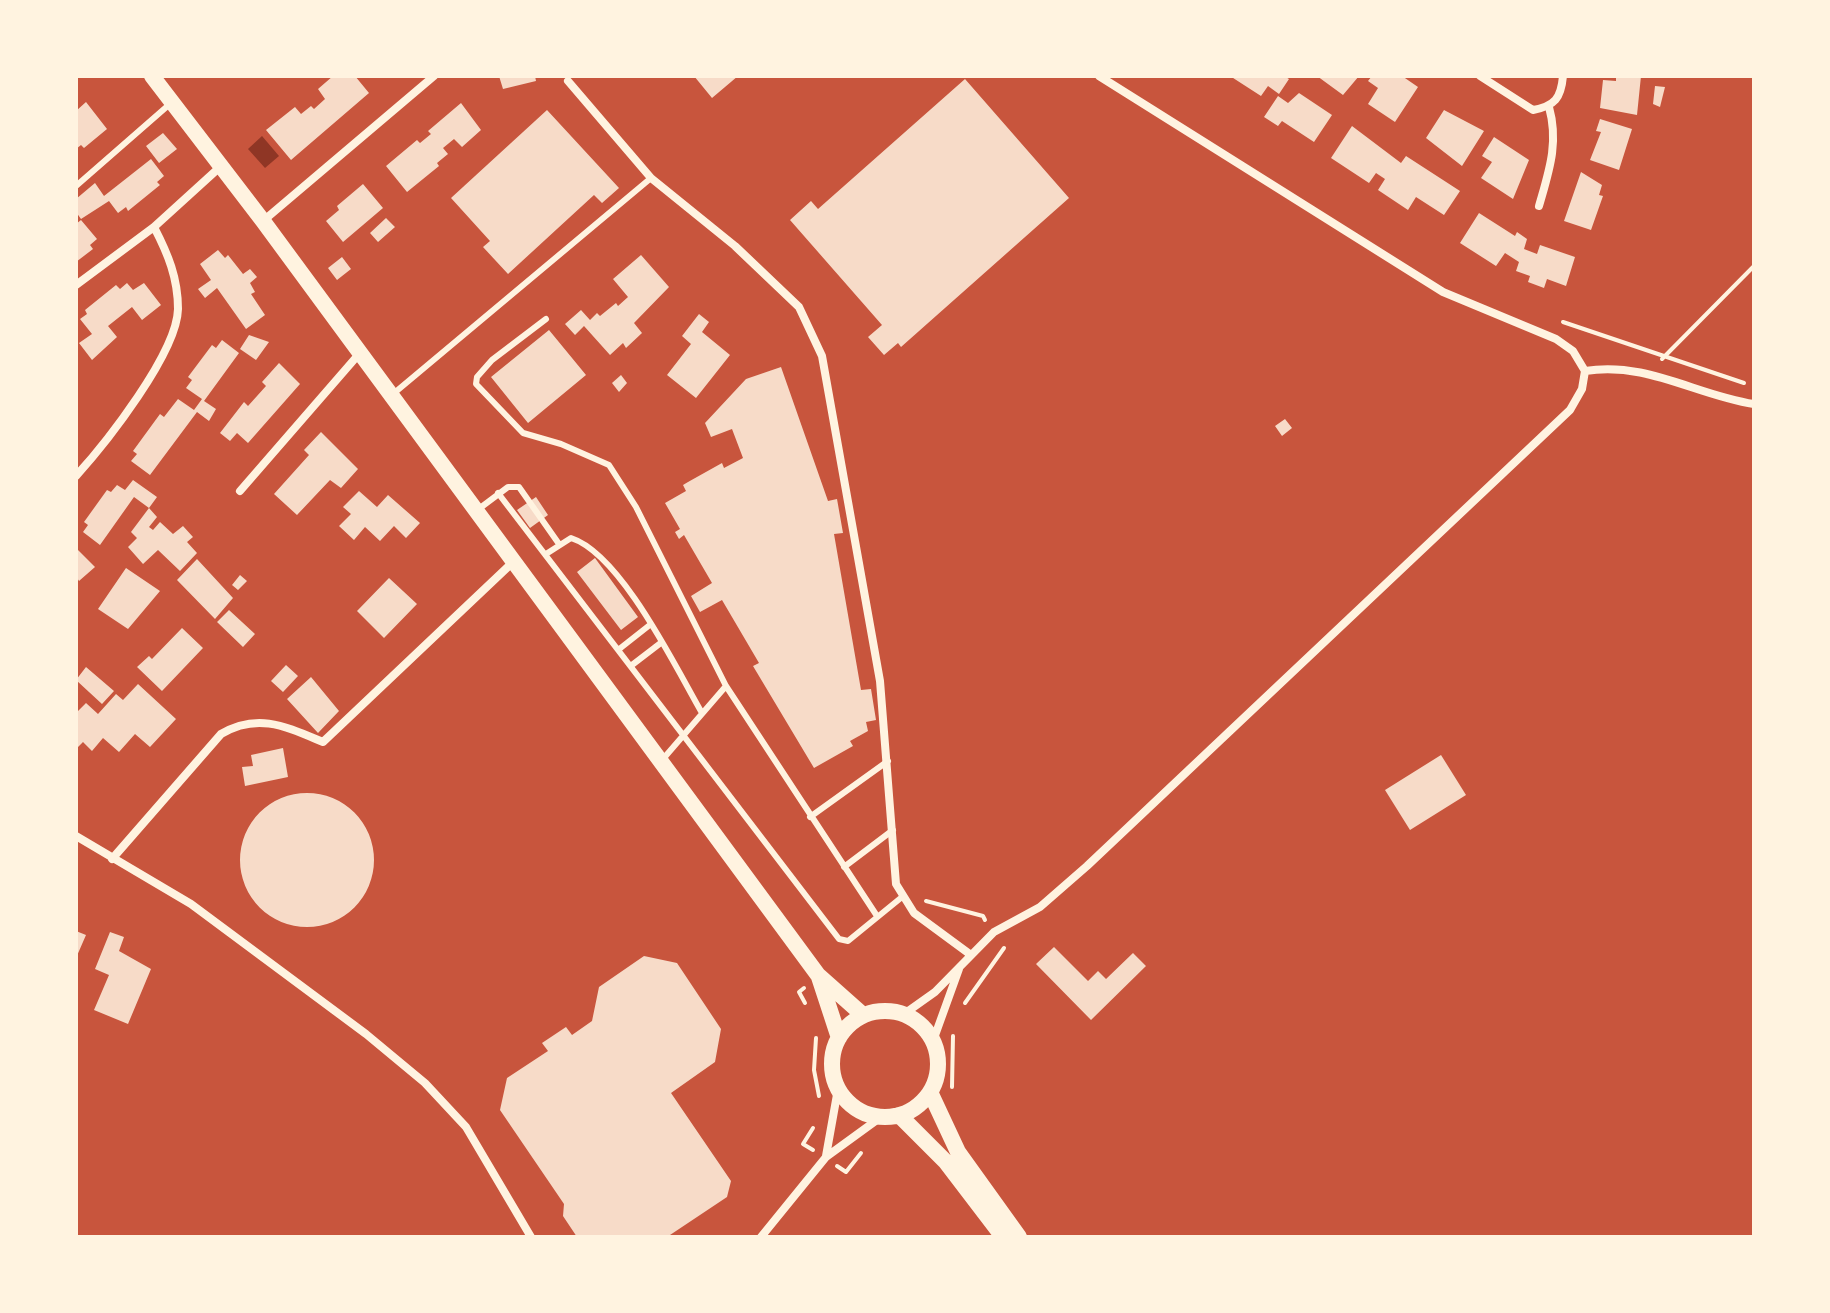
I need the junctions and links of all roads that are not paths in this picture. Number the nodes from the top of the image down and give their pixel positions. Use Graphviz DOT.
graph roads {
  1 [pos="152,76"];
  2 [pos="434,76"];
  3 [pos="1100,76"];
  4 [pos="1480,76"];
  5 [pos="1563,76"];
  6 [pos="568,81"];
  7 [pos="171,103"];
  8 [pos="1549,107"];
  9 [pos="222,165"];
  10 [pos="651,178"];
  11 [pos="76,186"];
  12 [pos="1539,206"];
  13 [pos="263,221"];
  14 [pos="154,227"];
  15 [pos="76,285"];
  16 [pos="546,319"];
  17 [pos="359,354"];
  18 [pos="1585,371"];
  19 [pos="390,397"];
  20 [pos="1754,404"];
  21 [pos="76,476"];
  22 [pos="240,491"];
  23 [pos="498,493"];
  24 [pos="475,512"];
  25 [pos="559,544"];
  26 [pos="546,554"];
  27 [pos="512,563"];
  28 [pos="651,624"];
  29 [pos="662,642"];
  30 [pos="618,650"];
  31 [pos="632,665"];
  32 [pos="726,686"];
  33 [pos="702,713"];
  34 [pos="685,734"];
  35 [pos="888,761"];
  36 [pos="659,764"];
  37 [pos="810,817"];
  38 [pos="893,830"];
  39 [pos="76,836"];
  40 [pos="112,859"];
  41 [pos="844,867"];
  42 [pos="902,897"];
  43 [pos="877,916"];
  44 [pos="971,955"];
  45 [pos="960,965"];
  46 [pos="818,975"];
  47 [pos="904,1014"];
  48 [pos="863,1015"];
  49 [pos="839,1038"];
  50 [pos="933,1041"];
  51 [pos="838,1089"];
  52 [pos="930,1092"];
  53 [pos="899,1115"];
  54 [pos="881,1117"];
  55 [pos="826,1157"];
  56 [pos="531,1237"];
  57 [pos="761,1237"];
  58 [pos="1003,1237"];
  59 [pos="1019,1237"];
  1 -- 7 [label="main road"];
  2 -- 13 [label="street"];
  3 -- 18 [label="street"];
  4 -- 8 [label="street"];
  5 -- 8 [label="street"];
  6 -- 10 [label="street"];
  7 -- 9 [label="main road"];
  7 -- 11 [label="lane"];
  8 -- 12 [label="street"];
  9 -- 13 [label="main road"];
  9 -- 14 [label="street"];
  10 -- 19 [label="lane"];
  10 -- 35 [label="street"];
  13 -- 17 [label="main road"];
  14 -- 15 [label="street"];
  14 -- 21 [label="street"];
  16 -- 32 [label="lane"];
  17 -- 19 [label="main road"];
  17 -- 22 [label="street"];
  18 -- 20 [label="street"];
  18 -- 44 [label="street"];
  19 -- 24 [label="main road"];
  23 -- 24 [label="lane"];
  23 -- 25 [label="lane"];
  23 -- 26 [label="lane"];
  24 -- 27 [label="main road"];
  25 -- 26 [label="lane"];
  25 -- 28 [label="lane"];
  26 -- 30 [label="lane"];
  27 -- 36 [label="main road"];
  27 -- 40 [label="street"];
  28 -- 29 [label="lane"];
  28 -- 30 [label="lane"];
  29 -- 31 [label="lane"];
  29 -- 33 [label="lane"];
  30 -- 31 [label="lane"];
  31 -- 34 [label="lane"];
  32 -- 33 [label="lane"];
  32 -- 37 [label="lane"];
  33 -- 34 [label="lane"];
  34 -- 36 [label="lane"];
  34 -- 43 [label="lane"];
  35 -- 37 [label="lane"];
  35 -- 38 [label="street"];
  36 -- 46 [label="main road"];
  37 -- 41 [label="lane"];
  38 -- 41 [label="lane"];
  38 -- 42 [label="street"];
  39 -- 40 [label="street"];
  40 -- 56 [label="street"];
  41 -- 43 [label="lane"];
  42 -- 43 [label="lane"];
  42 -- 44 [label="street"];
  44 -- 45 [label="street"];
  45 -- 47 [label="street"];
  45 -- 50 [label="street"];
  46 -- 48 [label="main road"];
  46 -- 49 [label="main road"];
  47 -- 48 [label="main road"];
  47 -- 50 [label="main road"];
  48 -- 49 [label="main road"];
  49 -- 51 [label="main road"];
  50 -- 52 [label="main road"];
  51 -- 54 [label="main road"];
  51 -- 55 [label="street"];
  52 -- 53 [label="main road"];
  52 -- 59 [label="main road"];
  53 -- 54 [label="main road"];
  53 -- 58 [label="main road"];
  54 -- 55 [label="street"];
  55 -- 57 [label="street"];
}
